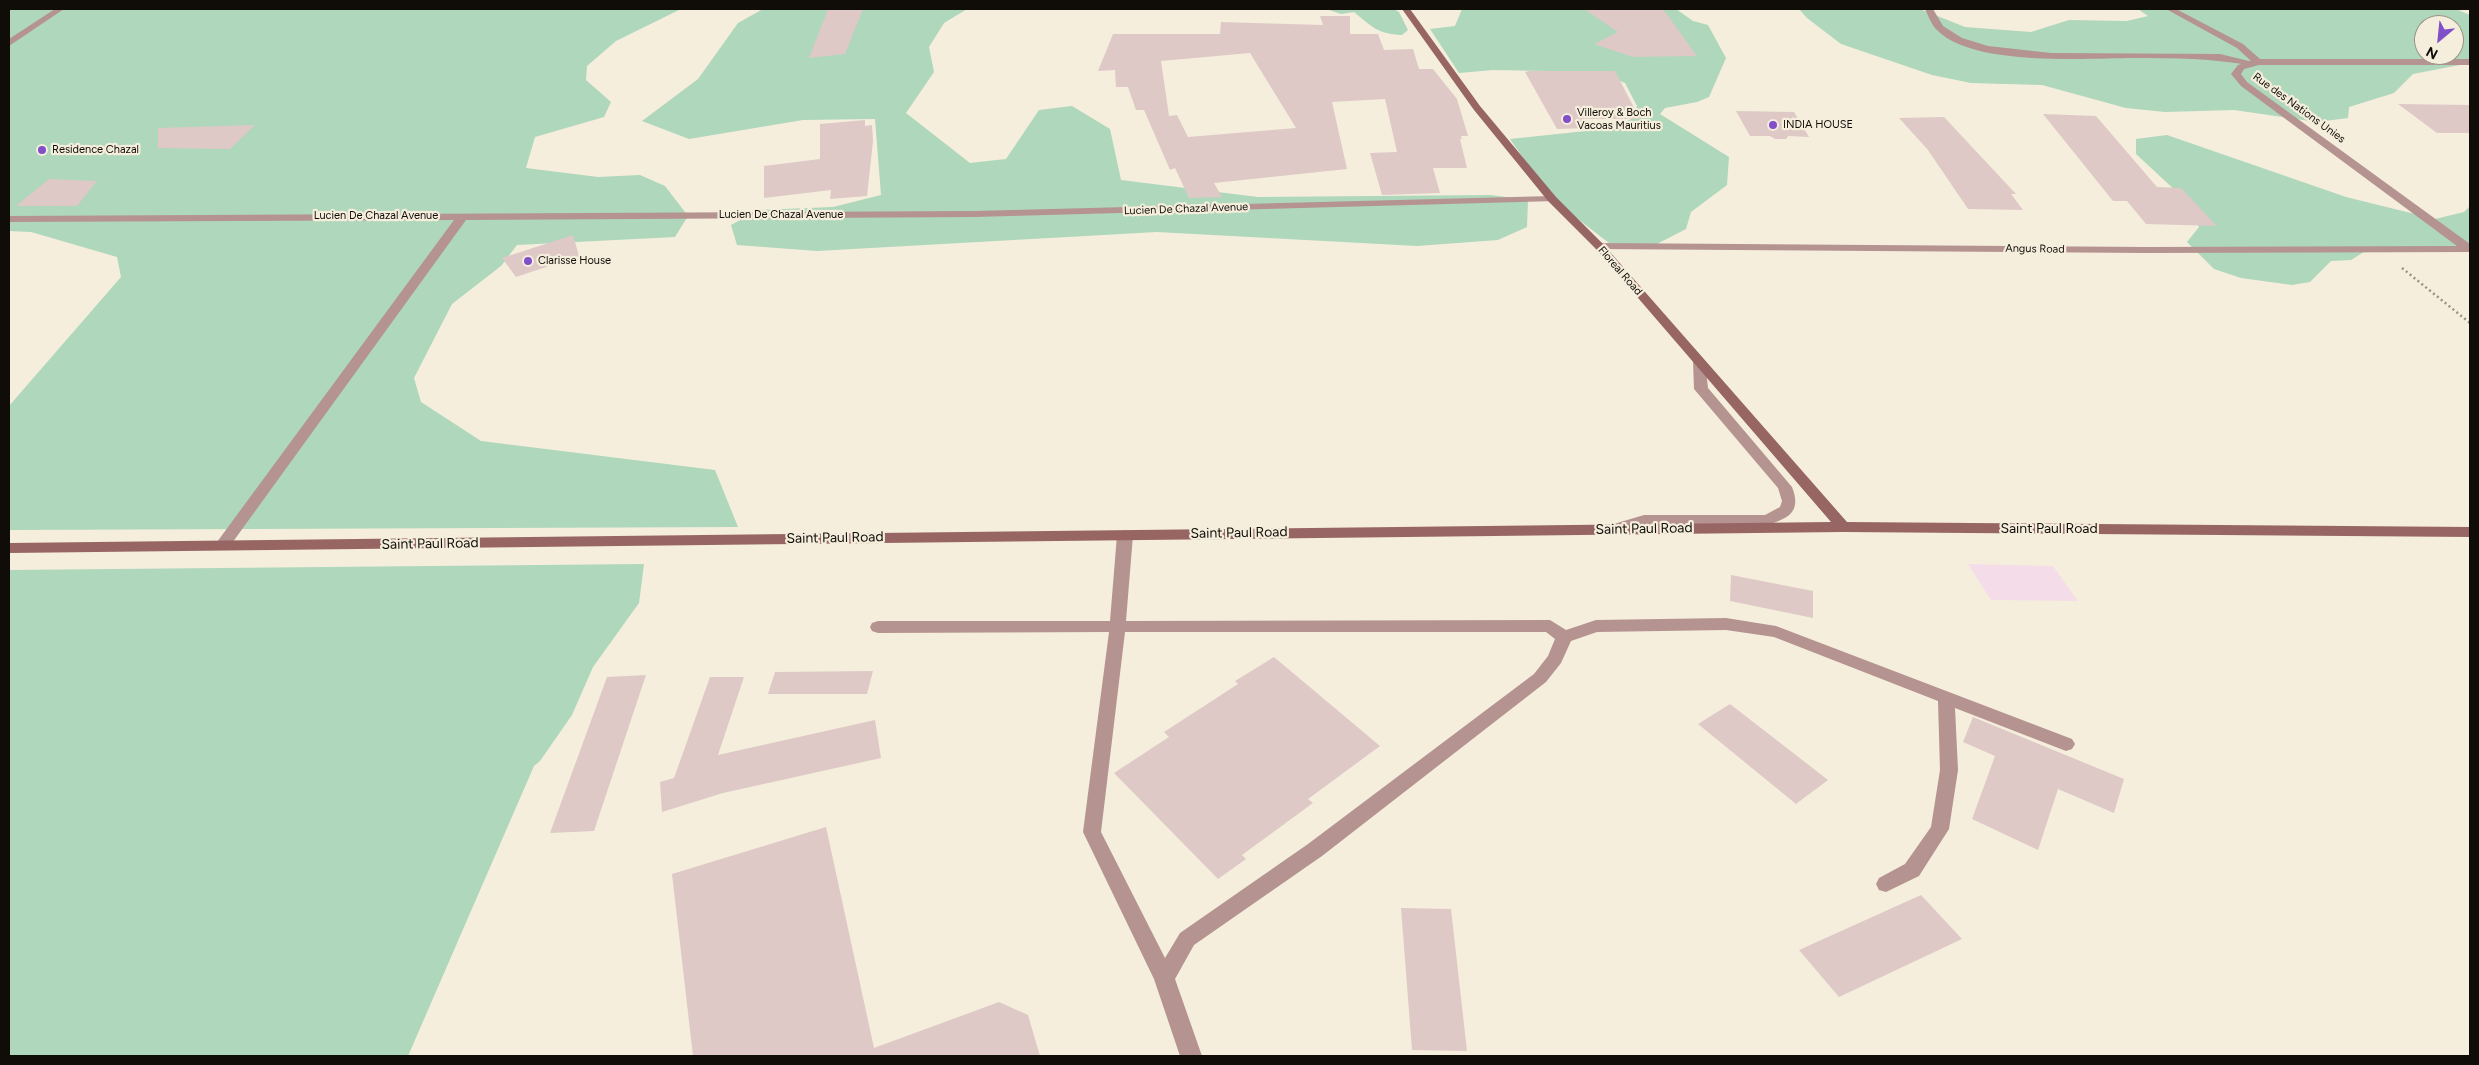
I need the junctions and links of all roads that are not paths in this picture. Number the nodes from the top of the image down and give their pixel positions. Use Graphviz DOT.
graph roads {
  1 [pos="60,9"];
  2 [pos="1406,9"];
  3 [pos="1929,9"];
  4 [pos="2170,9"];
  5 [pos="9,43"];
  6 [pos="2255,62"];
  7 [pos="2470,62"];
  8 [pos="1552,199"];
  9 [pos="463,216"];
  10 [pos="9,219"];
  11 [pos="1599,246"];
  12 [pos="2470,249"];
  13 [pos="1699,361"];
  14 [pos="1842,527"];
  15 [pos="1612,530"];
  16 [pos="2470,532"];
  17 [pos="1124,535"];
  18 [pos="222,546"];
  19 [pos="9,548"];
  20 [pos="1118,625"];
  21 [pos="878,627"];
  22 [pos="1564,637"];
  23 [pos="1946,698"];
  24 [pos="2066,744"];
  25 [pos="1886,884"];
  26 [pos="1164,978"];
  27 [pos="1191,1056"];
  1 -- 5 [label="street"];
  2 -- 8 [label="main road, Floreal Road"];
  3 -- 6 [label="street"];
  4 -- 6 [label="street"];
  6 -- 7 [label="street, Rue des Nations Unies"];
  6 -- 12 [label="street, Rue des Nations Unies"];
  8 -- 9 [label="street, Lucien De Chazal Avenue"];
  8 -- 11 [label="main road, Floreal Road"];
  9 -- 10 [label="street, Lucien De Chazal Avenue"];
  9 -- 18 [label="street"];
  11 -- 12 [label="street, Angus Road"];
  11 -- 13 [label="main road, Floreal Road"];
  13 -- 14 [label="main road, Floreal Road"];
  13 -- 15 [label="street"];
  14 -- 15 [label="main road, Saint Paul Road"];
  14 -- 16 [label="main road, Saint Paul Road"];
  15 -- 17 [label="main road, Saint Paul Road"];
  17 -- 18 [label="main road, Saint Paul Road"];
  17 -- 20 [label="street"];
  18 -- 19 [label="main road, Saint Paul Road"];
  20 -- 21 [label="street"];
  20 -- 22 [label="street"];
  20 -- 26 [label="street"];
  22 -- 23 [label="street"];
  22 -- 26 [label="street"];
  23 -- 24 [label="street"];
  23 -- 25 [label="street"];
  26 -- 27 [label="street"];
}
